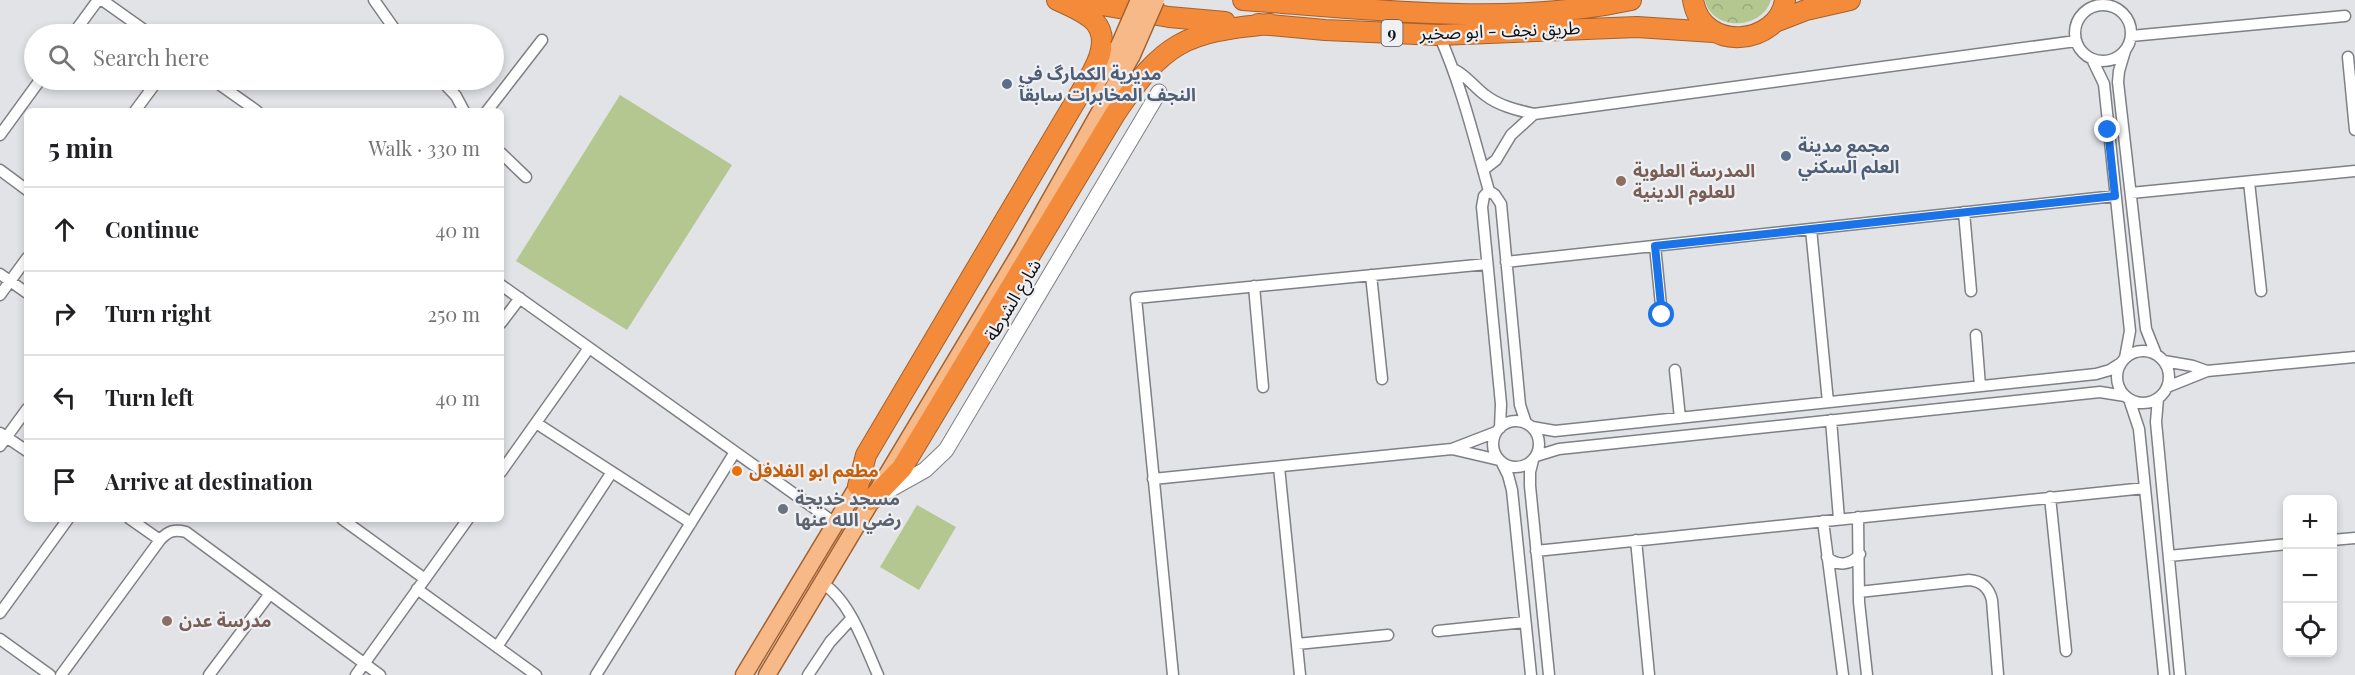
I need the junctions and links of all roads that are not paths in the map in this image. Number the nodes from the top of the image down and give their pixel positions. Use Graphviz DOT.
graph roads {
  1 [pos="100,0"];
  2 [pos="374,0"];
  3 [pos="1057,0"];
  4 [pos="1074,0"];
  5 [pos="1139,0"];
  6 [pos="1156,0"];
  7 [pos="1243,0"];
  8 [pos="1632,0"];
  9 [pos="1693,0"];
  10 [pos="1850,0"];
  11 [pos="1366,4"];
  12 [pos="1414,6"];
  13 [pos="1783,8"];
  14 [pos="2345,16"];
  15 [pos="81,24"];
  16 [pos="135,24"];
  17 [pos="391,24"];
  18 [pos="1270,24"];
  19 [pos="1713,32"];
  20 [pos="1439,35"];
  21 [pos="2131,36"];
  22 [pos="542,40"];
  23 [pos="2076,40"];
  24 [pos="1125,50"];
  25 [pos="2124,51"];
  26 [pos="2348,57"];
  27 [pos="2092,59"];
  28 [pos="1455,70"];
  29 [pos="33,90"];
  30 [pos="151,90"];
  31 [pos="227,90"];
  32 [pos="450,90"];
  33 [pos="504,90"];
  34 [pos="504,90"];
  35 [pos="1159,92"];
  36 [pos="137,108"];
  37 [pos="253,108"];
  38 [pos="462,108"];
  39 [pos="490,108"];
  40 [pos="1534,114"];
  41 [pos="2355,130"];
  42 [pos="0,135"];
  43 [pos="504,156"];
  44 [pos="0,170"];
  45 [pos="1483,170"];
  46 [pos="2355,171"];
  47 [pos="526,177"];
  48 [pos="2249,182"];
  49 [pos="24,188"];
  50 [pos="1489,191"];
  51 [pos="2131,193"];
  52 [pos="2115,196"];
  53 [pos="1964,212"];
  54 [pos="1811,229"];
  55 [pos="1655,246"];
  56 [pos="24,262"];
  57 [pos="1506,262"];
  58 [pos="1487,264"];
  59 [pos="0,274"];
  60 [pos="1371,275"];
  61 [pos="10,281"];
  62 [pos="1254,286"];
  63 [pos="504,287"];
  64 [pos="24,291"];
  65 [pos="1971,291"];
  66 [pos="2261,291"];
  67 [pos="0,295"];
  68 [pos="520,298"];
  69 [pos="1662,315"];
  70 [pos="504,319"];
  71 [pos="1976,335"];
  72 [pos="590,348"];
  73 [pos="2355,357"];
  74 [pos="2160,358"];
  75 [pos="2123,360"];
  76 [pos="1675,370"];
  77 [pos="2207,371"];
  78 [pos="1382,379"];
  79 [pos="1980,386"];
  80 [pos="1263,387"];
  81 [pos="2167,387"];
  82 [pos="2127,397"];
  83 [pos="2158,398"];
  84 [pos="1828,402"];
  85 [pos="24,413"];
  86 [pos="1680,418"];
  87 [pos="1831,420"];
  88 [pos="536,423"];
  89 [pos="1529,425"];
  90 [pos="1498,430"];
  91 [pos="2,439"];
  92 [pos="1452,449"];
  93 [pos="24,450"];
  94 [pos="735,452"];
  95 [pos="1535,458"];
  96 [pos="1500,461"];
  97 [pos="1279,467"];
  98 [pos="504,468"];
  99 [pos="612,472"];
  100 [pos="1154,479"];
  101 [pos="2145,488"];
  102 [pos="865,493"];
  103 [pos="2050,497"];
  104 [pos="1858,517"];
  105 [pos="1839,519"];
  106 [pos="1823,521"];
  107 [pos="66,522"];
  108 [pos="134,522"];
  109 [pos="349,522"];
  110 [pos="466,522"];
  111 [pos="691,523"];
  112 [pos="835,523"];
  113 [pos="2355,538"];
  114 [pos="160,540"];
  115 [pos="1636,540"];
  116 [pos="2337,540"];
  117 [pos="2283,545"];
  118 [pos="1536,551"];
  119 [pos="1860,554"];
  120 [pos="2169,556"];
  121 [pos="1827,557"];
  122 [pos="425,579"];
  123 [pos="822,583"];
  124 [pos="417,589"];
  125 [pos="1859,592"];
  126 [pos="269,595"];
  127 [pos="0,613"];
  128 [pos="852,618"];
  129 [pos="1526,622"];
  130 [pos="1438,631"];
  131 [pos="1388,635"];
  132 [pos="0,639"];
  133 [pos="1297,644"];
  134 [pos="497,647"];
  135 [pos="2066,651"];
  136 [pos="364,664"];
  137 [pos="50,675"];
  138 [pos="61,675"];
  139 [pos="209,675"];
  140 [pos="356,675"];
  141 [pos="380,675"];
  142 [pos="536,675"];
  143 [pos="596,675"];
  144 [pos="744,675"];
  145 [pos="767,675"];
  146 [pos="808,675"];
  147 [pos="878,675"];
  148 [pos="1173,675"];
  149 [pos="1300,675"];
  150 [pos="1531,675"];
  151 [pos="1549,675"];
  152 [pos="1649,675"];
  153 [pos="1843,675"];
  154 [pos="1867,675"];
  155 [pos="1998,675"];
  156 [pos="2164,675"];
  157 [pos="2180,675"];
  1 -- 15 [label="street"];
  1 -- 16 [label="street"];
  2 -- 17 [label="street"];
  3 -- 102 [label="highway"];
  4 -- 18 [label="highway, طريق نجف - ابو صخير / 9"];
  5 -- 24 [label="main road, bridge"];
  6 -- 24 [label="main road, bridge"];
  7 -- 11 [label="highway, 9"];
  8 -- 12 [label="highway, طريق نجف - ابو صخير / 9"];
  9 -- 19 [label="highway"];
  10 -- 13 [label="highway, 9"];
  11 -- 12 [label="highway, 9"];
  13 -- 19 [label="highway, 9"];
  14 -- 21 [label="street"];
  18 -- 20 [label="highway, طريق نجف - ابو صخير / 9"];
  18 -- 102 [label="highway"];
  19 -- 20 [label="highway, طريق نجف - ابو صخير / 9"];
  20 -- 28 [label="street"];
  21 -- 23 [label="street"];
  21 -- 25 [label="street"];
  22 -- 34 [label="street"];
  23 -- 27 [label="street"];
  23 -- 40 [label="street"];
  24 -- 102 [label="main road"];
  24 -- 102 [label="main road, شارع الشرطة"];
  25 -- 27 [label="street"];
  25 -- 51 [label="street"];
  26 -- 41 [label="street"];
  27 -- 52 [label="street"];
  28 -- 40 [label="street"];
  28 -- 45 [label="street"];
  29 -- 42 [label="street"];
  30 -- 36 [label="street"];
  31 -- 37 [label="street"];
  32 -- 38 [label="street"];
  33 -- 39 [label="street"];
  35 -- 102 [label="street, شارع الشرطة"];
  40 -- 45 [label="street"];
  43 -- 47 [label="street"];
  44 -- 49 [label="street"];
  45 -- 50 [label="street"];
  46 -- 48 [label="street"];
  48 -- 51 [label="street"];
  48 -- 66 [label="street"];
  50 -- 57 [label="street"];
  50 -- 58 [label="street"];
  51 -- 74 [label="street"];
  52 -- 53 [label="street"];
  52 -- 75 [label="street"];
  53 -- 54 [label="street"];
  53 -- 65 [label="street"];
  54 -- 55 [label="street"];
  54 -- 84 [label="street"];
  55 -- 57 [label="street"];
  55 -- 69 [label="street"];
  56 -- 61 [label="street"];
  57 -- 89 [label="street"];
  58 -- 60 [label="street"];
  58 -- 90 [label="street"];
  59 -- 61 [label="street"];
  60 -- 62 [label="street"];
  60 -- 78 [label="street"];
  61 -- 64 [label="street"];
  61 -- 67 [label="street"];
  62 -- 80 [label="street"];
  62 -- 100 [label="street"];
  63 -- 68 [label="street"];
  68 -- 70 [label="street"];
  68 -- 72 [label="street"];
  71 -- 79 [label="street"];
  72 -- 88 [label="street"];
  72 -- 94 [label="street"];
  73 -- 77 [label="street"];
  74 -- 75 [label="street"];
  74 -- 77 [label="street"];
  74 -- 81 [label="street"];
  75 -- 79 [label="street"];
  75 -- 82 [label="street"];
  76 -- 86 [label="street"];
  77 -- 81 [label="street"];
  79 -- 84 [label="street"];
  81 -- 83 [label="street"];
  82 -- 83 [label="street"];
  82 -- 87 [label="street"];
  82 -- 101 [label="street"];
  83 -- 120 [label="street"];
  84 -- 86 [label="street"];
  85 -- 91 [label="street"];
  86 -- 89 [label="street"];
  87 -- 95 [label="street"];
  87 -- 105 [label="street"];
  88 -- 98 [label="street"];
  88 -- 99 [label="street"];
  89 -- 90 [label="street"];
  89 -- 95 [label="street"];
  90 -- 92 [label="street"];
  90 -- 96 [label="street"];
  91 -- 93 [label="street"];
  92 -- 96 [label="street"];
  92 -- 97 [label="street"];
  94 -- 111 [label="street"];
  94 -- 112 [label="street"];
  95 -- 96 [label="street"];
  95 -- 118 [label="street"];
  96 -- 129 [label="street"];
  97 -- 100 [label="street"];
  97 -- 133 [label="street"];
  99 -- 111 [label="street"];
  99 -- 134 [label="street"];
  100 -- 148 [label="street"];
  101 -- 103 [label="street"];
  101 -- 156 [label="street"];
  102 -- 112 [label="main road"];
  102 -- 123 [label="main road, شارع الشرطة"];
  103 -- 104 [label="street"];
  103 -- 135 [label="street"];
  104 -- 105 [label="street"];
  104 -- 119 [label="street"];
  105 -- 106 [label="street"];
  106 -- 115 [label="street"];
  106 -- 121 [label="street"];
  107 -- 127 [label="street"];
  108 -- 114 [label="street"];
  109 -- 122 [label="street"];
  110 -- 122 [label="street"];
  111 -- 143 [label="street"];
  112 -- 144 [label="main road"];
  113 -- 116 [label="street"];
  114 -- 126 [label="street"];
  114 -- 138 [label="street"];
  115 -- 118 [label="street"];
  115 -- 152 [label="street"];
  117 -- 120 [label="street"];
  118 -- 151 [label="street"];
  119 -- 121 [label="street"];
  119 -- 125 [label="street"];
  120 -- 157 [label="street"];
  121 -- 153 [label="street"];
  122 -- 124 [label="street"];
  123 -- 128 [label="street"];
  123 -- 145 [label="main road, شارع الشرطة"];
  124 -- 134 [label="street"];
  124 -- 136 [label="street"];
  125 -- 154 [label="street"];
  125 -- 155 [label="street"];
  126 -- 136 [label="street"];
  126 -- 139 [label="street"];
  128 -- 146 [label="street"];
  128 -- 147 [label="street"];
  129 -- 130 [label="street"];
  129 -- 150 [label="street"];
  131 -- 133 [label="street"];
  132 -- 137 [label="street"];
  133 -- 149 [label="street"];
  134 -- 142 [label="street"];
  136 -- 140 [label="street"];
  136 -- 141 [label="street"];
}
